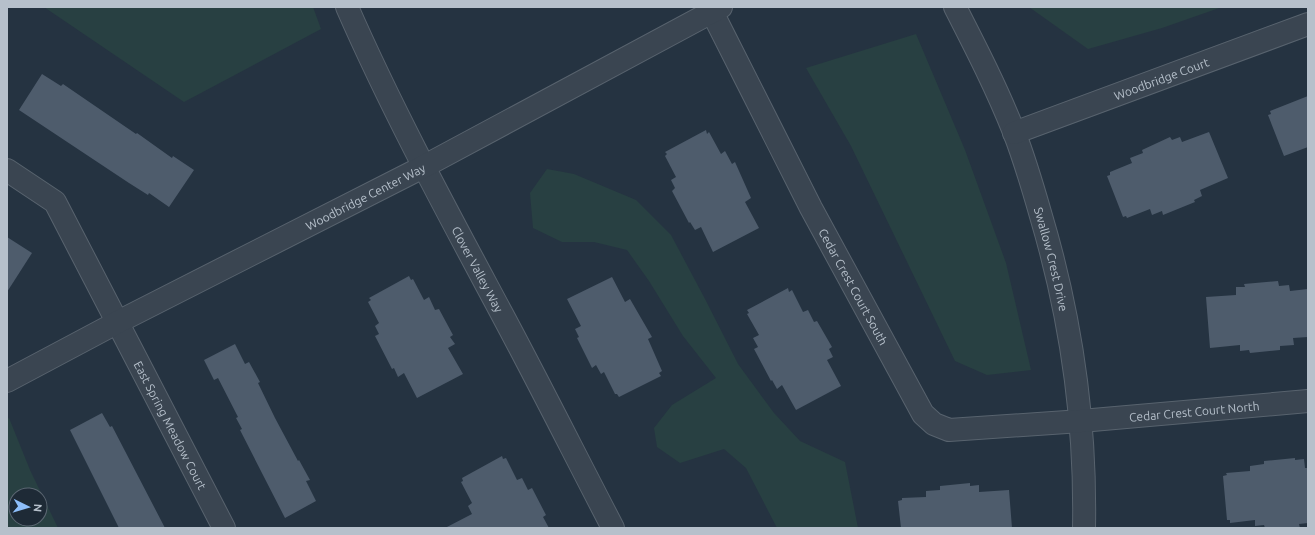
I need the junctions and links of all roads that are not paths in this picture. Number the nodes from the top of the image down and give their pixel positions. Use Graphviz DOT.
graph roads {
  1 [pos="347,7"];
  2 [pos="955,7"];
  3 [pos="717,9"];
  4 [pos="1308,24"];
  5 [pos="1014,133"];
  6 [pos="423,167"];
  7 [pos="7,170"];
  8 [pos="118,322"];
  9 [pos="7,381"];
  10 [pos="1308,401"];
  11 [pos="1081,421"];
  12 [pos="224,528"];
  13 [pos="613,528"];
  14 [pos="1084,528"];
  1 -- 6 [label="street, Clover Valley Way"];
  2 -- 5 [label="street, Swallow Crest Drive"];
  3 -- 6 [label="street, Woodbridge Center Way"];
  3 -- 11 [label="street, Cedar Crest Court South"];
  4 -- 5 [label="street, Woodbridge Court"];
  5 -- 11 [label="street, Swallow Crest Drive"];
  6 -- 8 [label="street, Woodbridge Center Way"];
  6 -- 13 [label="street, Clover Valley Way"];
  7 -- 8 [label="street, East Spring Meadow Court"];
  8 -- 9 [label="street, Woodbridge Center Way"];
  8 -- 12 [label="street, East Spring Meadow Court"];
  10 -- 11 [label="street, Cedar Crest Court North"];
  11 -- 14 [label="street, Swallow Crest Drive"];
}
